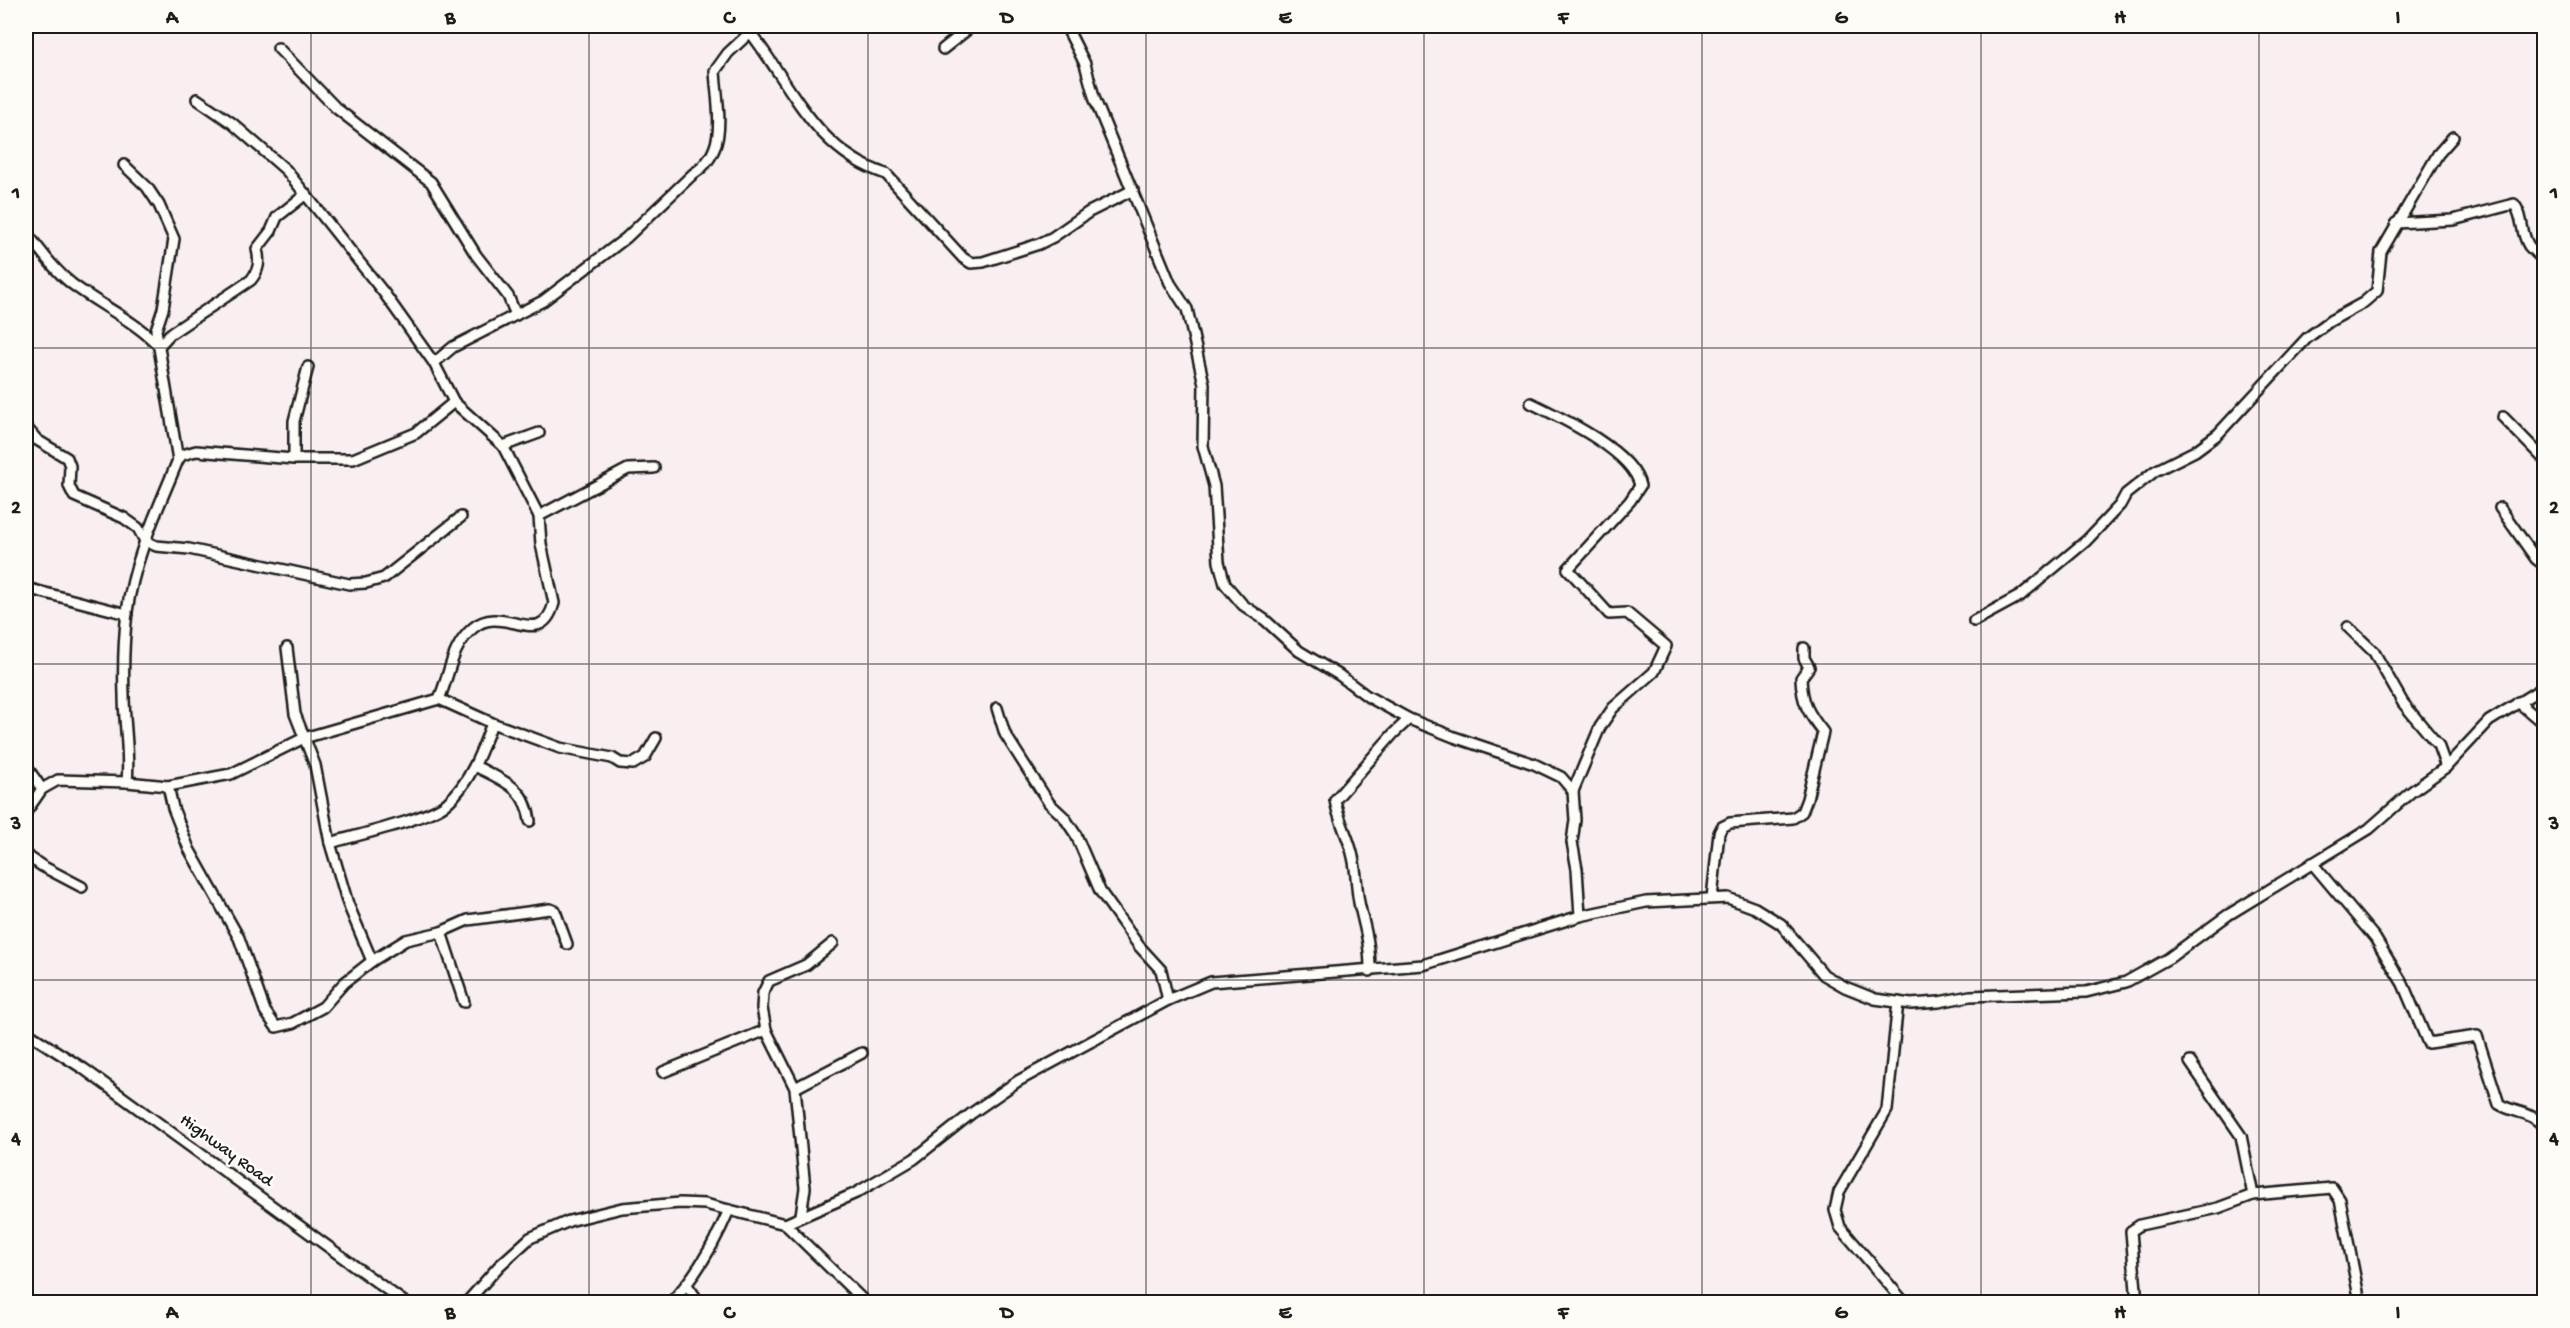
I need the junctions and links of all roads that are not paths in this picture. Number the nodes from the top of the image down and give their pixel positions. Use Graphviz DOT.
graph roads {
  1 [pos="972,26"];
  2 [pos="1066,26"];
  3 [pos="754,28"];
  4 [pos="278,48"];
  5 [pos="943,49"];
  6 [pos="197,99"];
  7 [pos="2453,137"];
  8 [pos="124,165"];
  9 [pos="1133,190"];
  10 [pos="306,194"];
  11 [pos="2396,223"];
  12 [pos="26,232"];
  13 [pos="2544,260"];
  14 [pos="516,315"];
  15 [pos="159,346"];
  16 [pos="434,363"];
  17 [pos="308,367"];
  18 [pos="454,402"];
  19 [pos="1531,403"];
  20 [pos="2503,417"];
  21 [pos="26,427"];
  22 [pos="539,433"];
  23 [pos="503,446"];
  24 [pos="294,459"];
  25 [pos="2544,459"];
  26 [pos="178,460"];
  27 [pos="654,468"];
  28 [pos="2500,508"];
  29 [pos="539,516"];
  30 [pos="461,517"];
  31 [pos="145,540"];
  32 [pos="2544,565"];
  33 [pos="26,588"];
  34 [pos="127,614"];
  35 [pos="1974,621"];
  36 [pos="2348,627"];
  37 [pos="287,648"];
  38 [pos="1804,648"];
  39 [pos="2544,687"];
  40 [pos="439,699"];
  41 [pos="2518,702"];
  42 [pos="997,708"];
  43 [pos="1409,719"];
  44 [pos="492,723"];
  45 [pos="2544,724"];
  46 [pos="304,738"];
  47 [pos="656,738"];
  48 [pos="26,766"];
  49 [pos="475,766"];
  50 [pos="2446,767"];
  51 [pos="127,782"];
  52 [pos="168,786"];
  53 [pos="42,789"];
  54 [pos="1573,791"];
  55 [pos="26,812"];
  56 [pos="530,821"];
  57 [pos="330,843"];
  58 [pos="26,855"];
  59 [pos="2312,863"];
  60 [pos="82,886"];
  61 [pos="1712,898"];
  62 [pos="1580,916"];
  63 [pos="441,932"];
  64 [pos="834,943"];
  65 [pos="567,944"];
  66 [pos="372,961"];
  67 [pos="1370,971"];
  68 [pos="1168,1000"];
  69 [pos="464,1002"];
  70 [pos="1898,1002"];
  71 [pos="766,1030"];
  72 [pos="26,1032"];
  73 [pos="862,1053"];
  74 [pos="2190,1062"];
  75 [pos="663,1072"];
  76 [pos="795,1088"];
  77 [pos="2544,1128"];
  78 [pos="2253,1195"];
  79 [pos="729,1210"];
  80 [pos="801,1215"];
  81 [pos="785,1224"];
  82 [pos="687,1286"];
  83 [pos="404,1302"];
  84 [pos="467,1302"];
  85 [pos="671,1302"];
  86 [pos="699,1302"];
  87 [pos="865,1302"];
  88 [pos="1904,1302"];
  89 [pos="2138,1302"];
  90 [pos="2360,1302"];
  1 -- 5 [label="street"];
  2 -- 9 [label="street"];
  3 -- 9 [label="street"];
  3 -- 14 [label="street"];
  4 -- 14 [label="street"];
  6 -- 10 [label="street"];
  7 -- 11 [label="street"];
  8 -- 15 [label="street"];
  9 -- 43 [label="street"];
  10 -- 15 [label="street"];
  10 -- 16 [label="street"];
  11 -- 13 [label="street"];
  11 -- 35 [label="street"];
  12 -- 15 [label="street"];
  14 -- 16 [label="street"];
  15 -- 26 [label="street"];
  16 -- 18 [label="street"];
  17 -- 24 [label="street"];
  18 -- 23 [label="street"];
  18 -- 24 [label="street"];
  19 -- 54 [label="street"];
  20 -- 25 [label="street"];
  21 -- 31 [label="street"];
  22 -- 23 [label="street"];
  23 -- 29 [label="street"];
  24 -- 26 [label="street"];
  26 -- 31 [label="street"];
  27 -- 29 [label="street"];
  28 -- 32 [label="street"];
  29 -- 40 [label="street"];
  30 -- 31 [label="street"];
  31 -- 34 [label="street"];
  33 -- 34 [label="street"];
  34 -- 51 [label="street"];
  36 -- 50 [label="street"];
  37 -- 46 [label="street"];
  38 -- 61 [label="street"];
  39 -- 41 [label="street"];
  40 -- 44 [label="street"];
  40 -- 46 [label="street"];
  41 -- 45 [label="street"];
  41 -- 50 [label="street"];
  42 -- 68 [label="street"];
  43 -- 54 [label="street"];
  43 -- 67 [label="street"];
  44 -- 47 [label="street"];
  44 -- 49 [label="street"];
  46 -- 52 [label="street"];
  46 -- 57 [label="street"];
  48 -- 53 [label="street"];
  49 -- 56 [label="street"];
  49 -- 57 [label="street"];
  50 -- 59 [label="street"];
  51 -- 52 [label="street"];
  51 -- 53 [label="street"];
  52 -- 66 [label="street"];
  53 -- 55 [label="street"];
  54 -- 62 [label="street"];
  57 -- 66 [label="street"];
  58 -- 60 [label="street"];
  59 -- 70 [label="street"];
  59 -- 77 [label="street"];
  61 -- 62 [label="street"];
  61 -- 70 [label="street"];
  62 -- 67 [label="street"];
  63 -- 65 [label="street"];
  63 -- 66 [label="street"];
  63 -- 69 [label="street"];
  64 -- 71 [label="street"];
  67 -- 68 [label="street"];
  68 -- 80 [label="street"];
  70 -- 88 [label="street"];
  71 -- 75 [label="street"];
  71 -- 76 [label="street"];
  72 -- 83 [label="street, Highway Road"];
  73 -- 76 [label="street"];
  74 -- 78 [label="street"];
  76 -- 80 [label="street"];
  78 -- 89 [label="street"];
  78 -- 90 [label="street"];
  79 -- 81 [label="street"];
  79 -- 82 [label="street"];
  79 -- 84 [label="street"];
  80 -- 81 [label="street"];
  81 -- 87 [label="street"];
  82 -- 85 [label="street"];
  82 -- 86 [label="street"];
}
